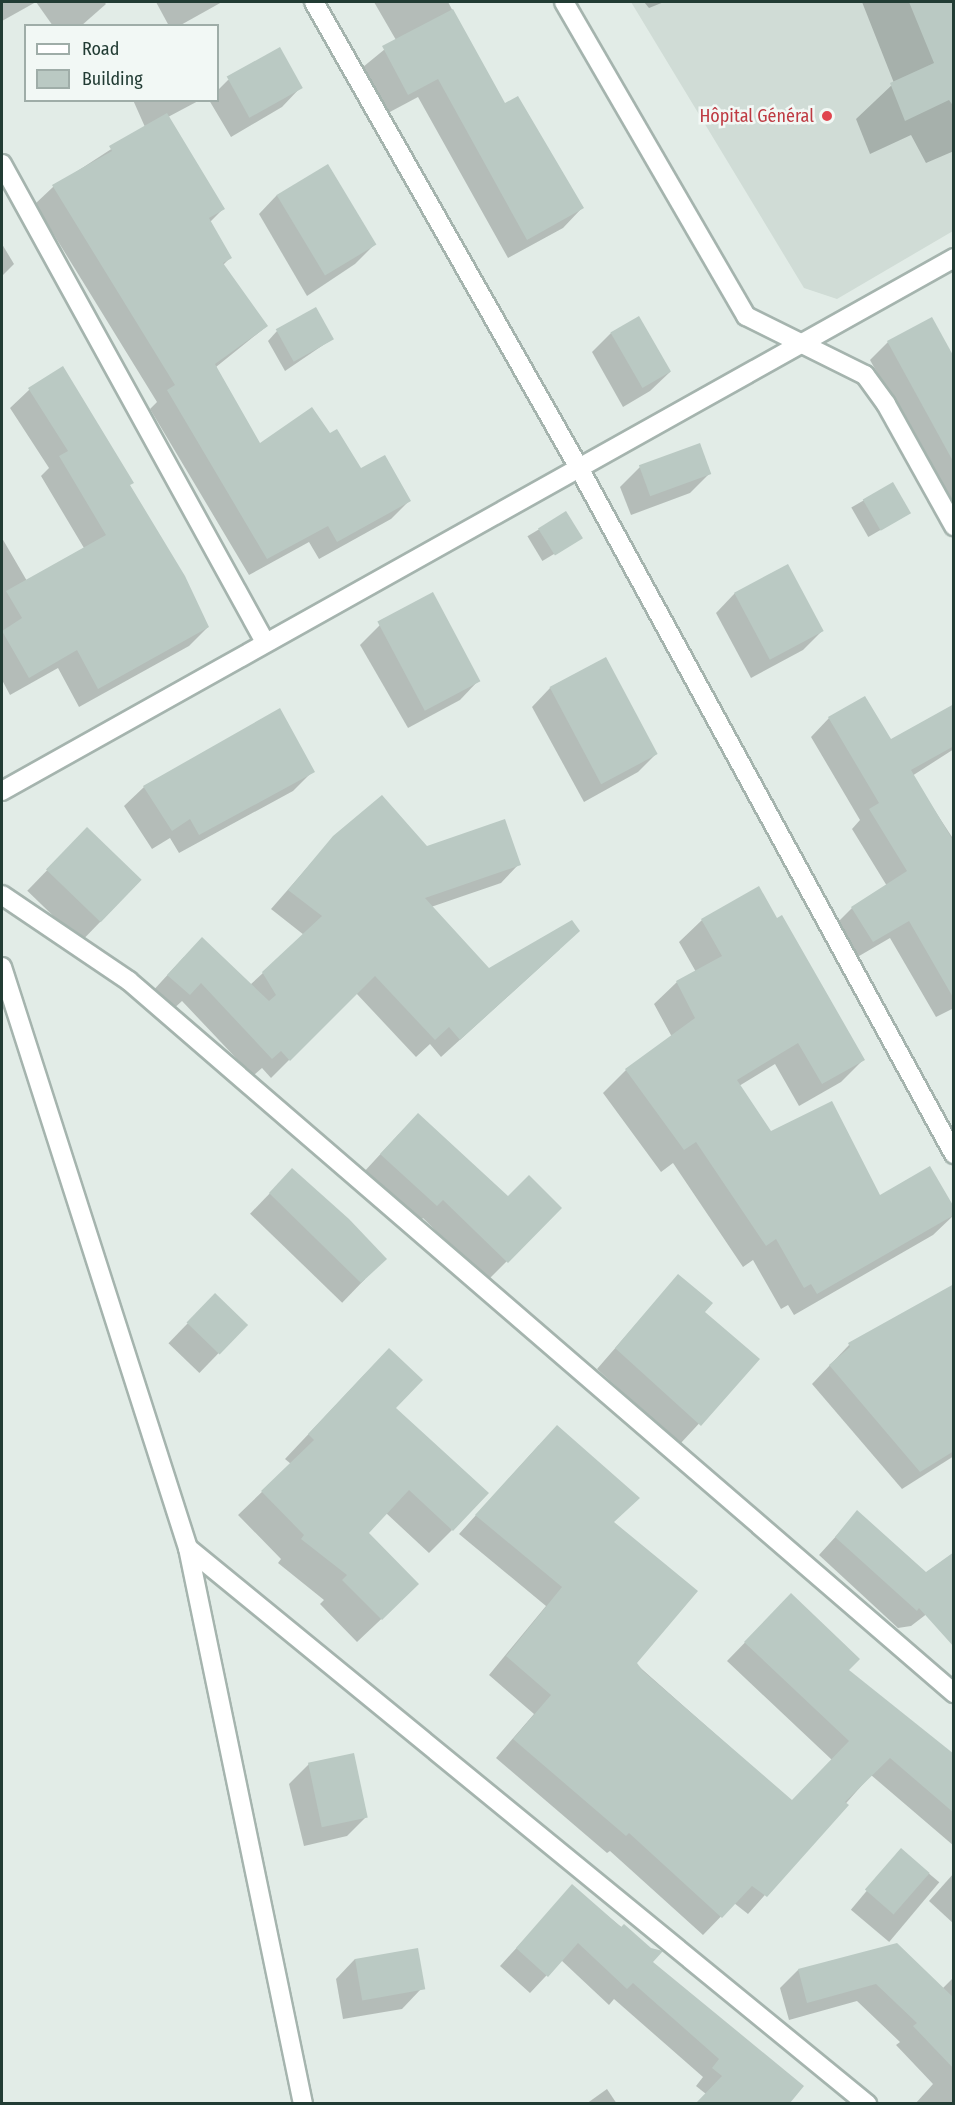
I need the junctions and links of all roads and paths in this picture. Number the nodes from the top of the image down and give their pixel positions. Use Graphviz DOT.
graph roads {
  1 [pos="314,2"];
  2 [pos="564,2"];
  3 [pos="2,164"];
  4 [pos="954,258"];
  5 [pos="800,344"];
  6 [pos="579,468"];
  7 [pos="954,526"];
  8 [pos="265,642"];
  9 [pos="2,791"];
  10 [pos="2,895"];
  11 [pos="2,967"];
  12 [pos="954,1155"];
  13 [pos="188,1548"];
  14 [pos="954,1693"];
  15 [pos="303,2103"];
  16 [pos="867,2103"];
  1 -- 6 [label="street"];
  2 -- 5 [label="street"];
  3 -- 8 [label="street"];
  4 -- 5 [label="street"];
  5 -- 6 [label="street"];
  5 -- 7 [label="street"];
  6 -- 8 [label="street"];
  6 -- 12 [label="street"];
  8 -- 9 [label="street"];
  10 -- 14 [label="street"];
  11 -- 13 [label="street"];
  13 -- 15 [label="street"];
  13 -- 16 [label="street"];
}
